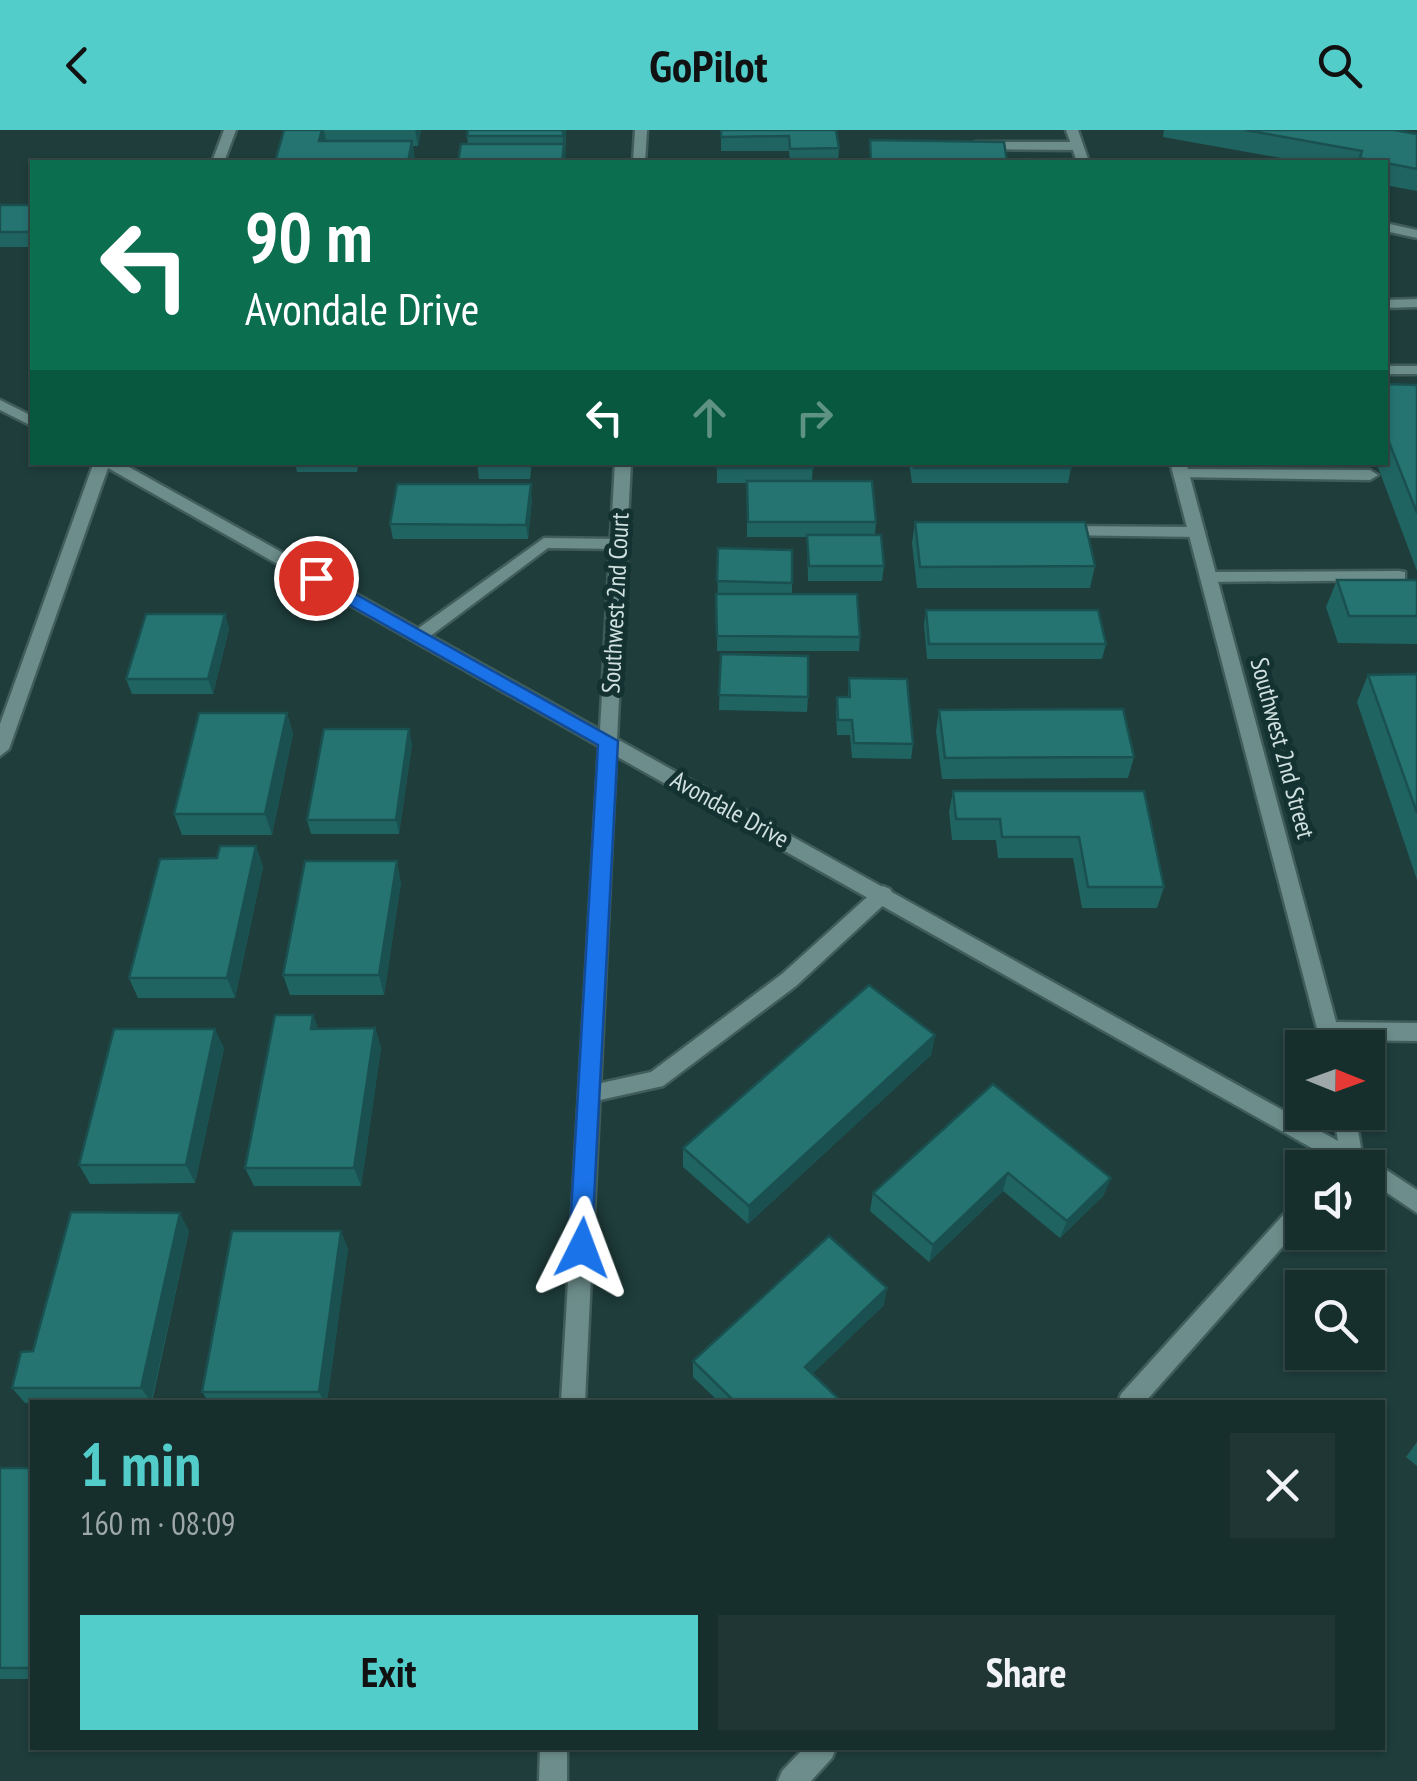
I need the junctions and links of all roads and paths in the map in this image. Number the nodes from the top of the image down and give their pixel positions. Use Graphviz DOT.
graph roads {
  1 [pos="230,130"];
  2 [pos="641,130"];
  3 [pos="1072,130"];
  4 [pos="969,146"];
  5 [pos="1077,146"];
  6 [pos="219,160"];
  7 [pos="639,160"];
  8 [pos="1082,160"];
  9 [pos="1388,228"];
  10 [pos="1417,234"];
  11 [pos="1388,304"];
  12 [pos="1417,304"];
  13 [pos="1388,370"];
  14 [pos="1417,370"];
  15 [pos="0,404"];
  16 [pos="30,421"];
  17 [pos="104,465"];
  18 [pos="110,465"];
  19 [pos="623,465"];
  20 [pos="1180,468"];
  21 [pos="1370,475"];
  22 [pos="1038,530"];
  23 [pos="1197,532"];
  24 [pos="618,544"];
  25 [pos="1400,576"];
  26 [pos="1209,577"];
  27 [pos="419,636"];
  28 [pos="608,741"];
  29 [pos="0,749"];
  30 [pos="883,894"];
  31 [pos="1329,1030"];
  32 [pos="1417,1032"];
  33 [pos="1385,1035"];
  34 [pos="590,1093"];
  35 [pos="1330,1150"];
  36 [pos="1385,1183"];
  37 [pos="1417,1203"];
  38 [pos="1285,1229"];
  39 [pos="574,1400"];
  40 [pos="1132,1400"];
  41 [pos="554,1750"];
  42 [pos="820,1750"];
  43 [pos="552,1781"];
  44 [pos="792,1781"];
  1 -- 6 [label="street"];
  2 -- 7 [label="street"];
  3 -- 5 [label="street"];
  4 -- 5 [label="street"];
  5 -- 8 [label="street"];
  9 -- 10 [label="street"];
  11 -- 12 [label="street"];
  13 -- 14 [label="street"];
  15 -- 16 [label="street"];
  17 -- 29 [label="street"];
  18 -- 27 [label="street, Avondale Drive"];
  19 -- 24 [label="street, Southwest 2nd Court"];
  20 -- 21 [label="street"];
  20 -- 23 [label="street, Southwest 2nd Street"];
  22 -- 23 [label="street"];
  23 -- 26 [label="street, Southwest 2nd Street"];
  24 -- 27 [label="street"];
  24 -- 28 [label="street, Southwest 2nd Court"];
  25 -- 26 [label="street"];
  26 -- 31 [label="street, Southwest 2nd Street"];
  27 -- 28 [label="street, Avondale Drive"];
  28 -- 30 [label="street, Avondale Drive"];
  28 -- 34 [label="street, Southwest 2nd Court"];
  30 -- 34 [label="street"];
  30 -- 35 [label="street, Avondale Drive"];
  32 -- 33 [label="street"];
  34 -- 39 [label="street, Southwest 2nd Court"];
  36 -- 37 [label="street, Avondale Drive"];
  38 -- 40 [label="street"];
  41 -- 43 [label="street"];
  42 -- 44 [label="street"];
}
